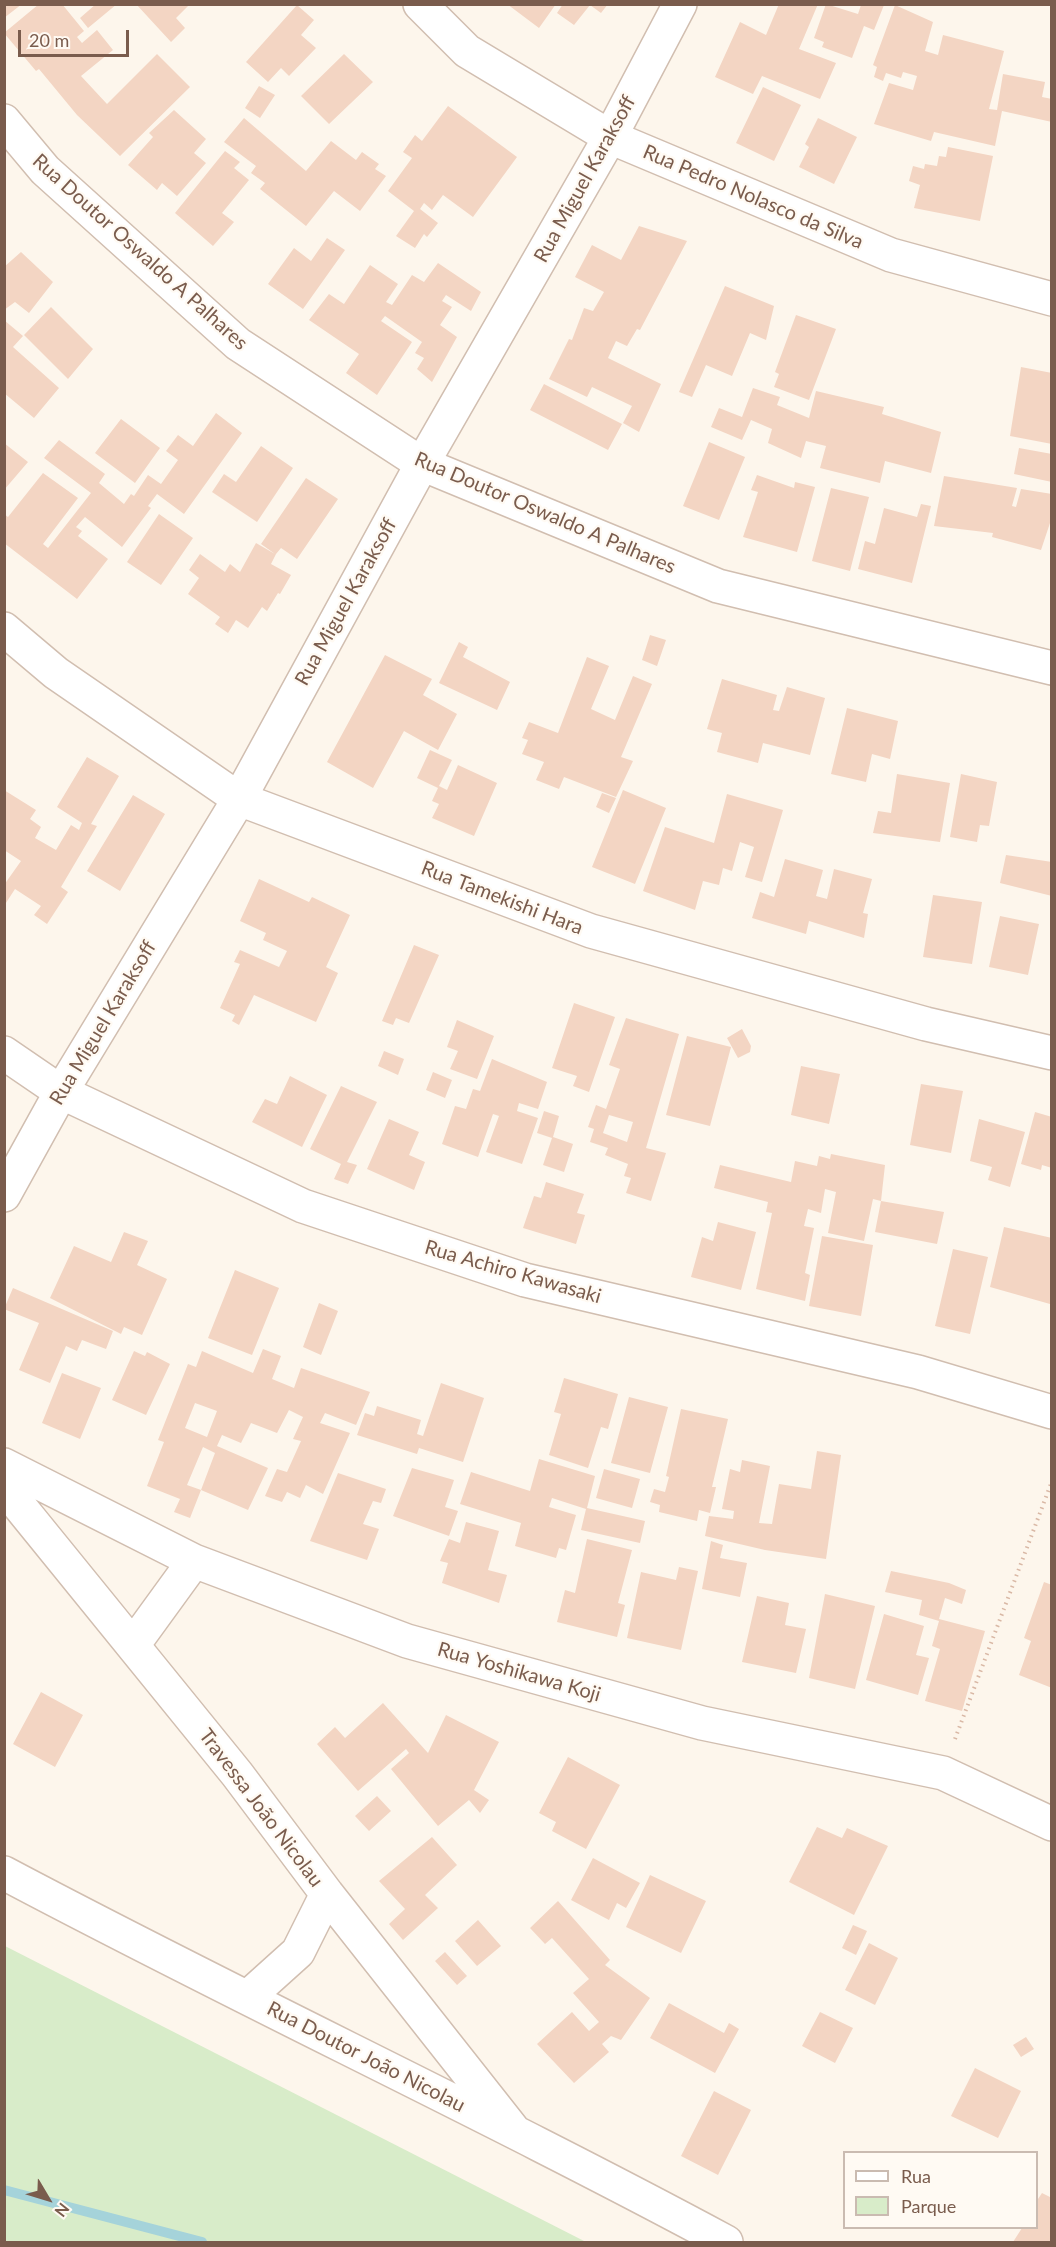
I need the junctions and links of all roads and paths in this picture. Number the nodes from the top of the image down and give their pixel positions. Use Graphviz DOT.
graph roads {
  1 [pos="420,4"];
  2 [pos="680,4"];
  3 [pos="4,120"];
  4 [pos="610,137"];
  5 [pos="1052,298"];
  6 [pos="422,464"];
  7 [pos="4,629"];
  8 [pos="1052,668"];
  9 [pos="239,799"];
  10 [pos="4,1053"];
  11 [pos="1052,1053"];
  12 [pos="61,1092"];
  13 [pos="4,1195"];
  14 [pos="1052,1412"];
  15 [pos="4,1465"];
  16 [pos="1052,1481"];
  17 [pos="4,1487"];
  18 [pos="194,1561"];
  19 [pos="133,1645"];
  20 [pos="943,1773"];
  21 [pos="1052,1824"];
  22 [pos="4,1873"];
  23 [pos="327,1894"];
  24 [pos="248,1997"];
  25 [pos="514,2131"];
  26 [pos="726,2242"];
  1 -- 4 [label="street, Rua Pedro Nolasco da Silva"];
  2 -- 4 [label="street, Rua Miguel Karaksoff"];
  3 -- 6 [label="street, Rua Doutor Oswaldo A Palhares"];
  4 -- 5 [label="street, Rua Pedro Nolasco da Silva"];
  4 -- 6 [label="street, Rua Miguel Karaksoff"];
  6 -- 8 [label="street, Rua Doutor Oswaldo A Palhares"];
  6 -- 9 [label="street, Rua Miguel Karaksoff"];
  7 -- 9 [label="street, Rua Tamekishi Hara"];
  9 -- 11 [label="street, Rua Tamekishi Hara"];
  9 -- 12 [label="street, Rua Miguel Karaksoff"];
  10 -- 12 [label="street, Rua Achiro Kawasaki"];
  12 -- 13 [label="street, Rua Miguel Karaksoff"];
  12 -- 14 [label="street, Rua Achiro Kawasaki"];
  15 -- 18 [label="street, Rua Yoshikawa Koji"];
  16 -- 20 [label="path"];
  17 -- 19 [label="street, Travessa João Nicolau"];
  18 -- 19 [label="street"];
  18 -- 20 [label="street, Rua Yoshikawa Koji"];
  19 -- 23 [label="street, Travessa João Nicolau"];
  20 -- 21 [label="street, Rua Yoshikawa Koji"];
  22 -- 24 [label="street, Rua Doutor João Nicolau"];
  23 -- 24 [label="street"];
  23 -- 25 [label="street, Travessa João Nicolau"];
  24 -- 25 [label="street, Rua Doutor João Nicolau"];
  25 -- 26 [label="street, Rua Doutor João Nicolau"];
}
